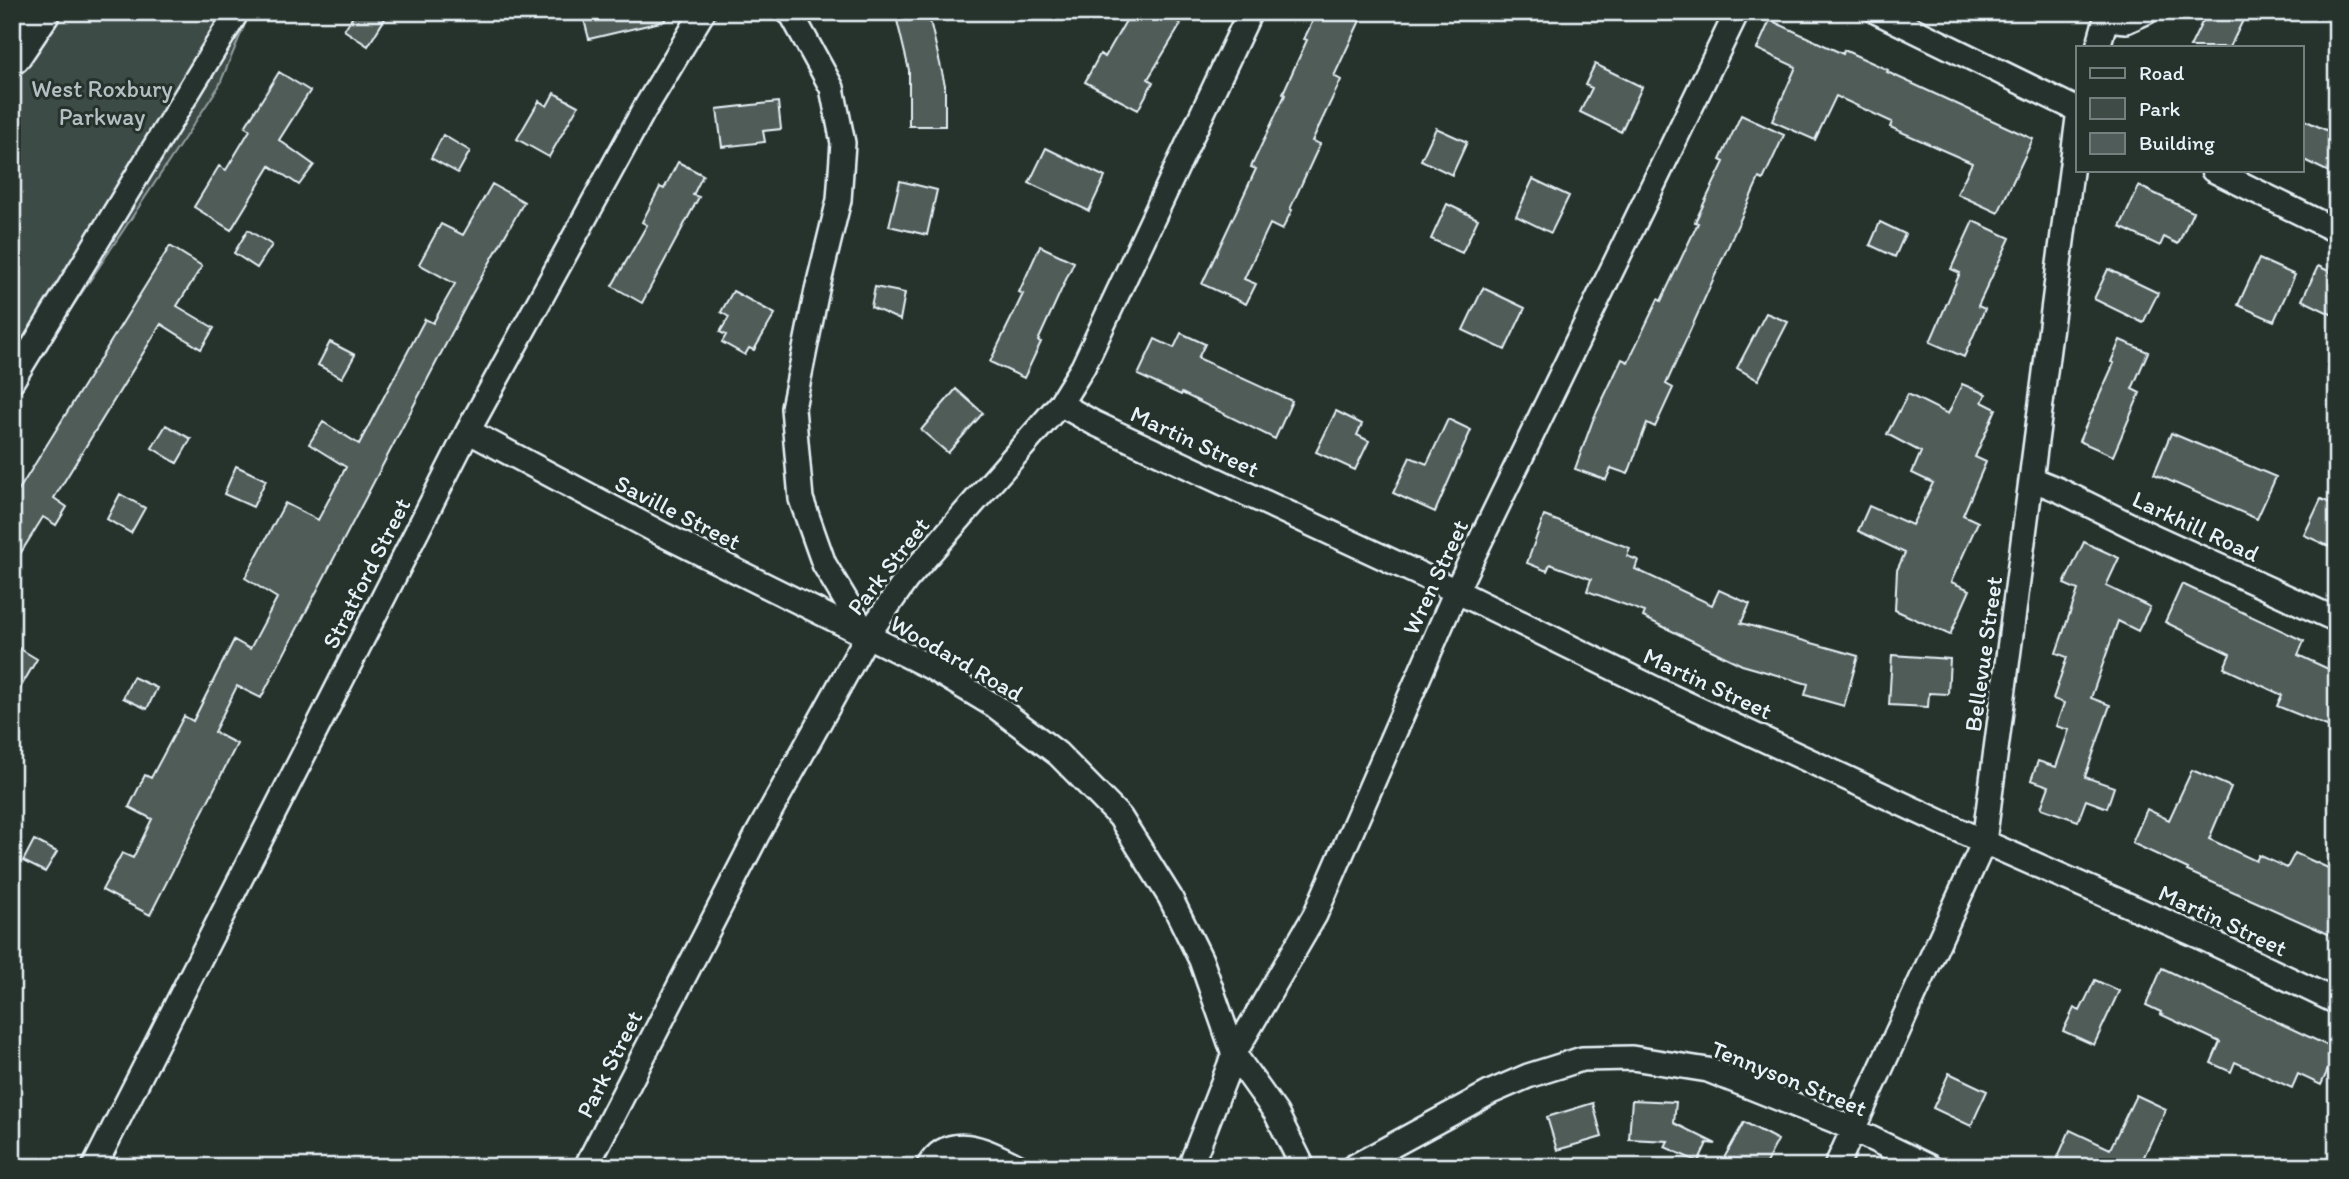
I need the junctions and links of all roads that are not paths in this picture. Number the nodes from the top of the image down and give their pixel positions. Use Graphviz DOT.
graph roads {
  1 [pos="41,12"];
  2 [pos="237,12"];
  3 [pos="703,12"];
  4 [pos="788,12"];
  5 [pos="1250,12"];
  6 [pos="1737,12"];
  7 [pos="1877,12"];
  8 [pos="2146,12"];
  9 [pos="2104,16"];
  10 [pos="2098,46"];
  11 [pos="12,55"];
  12 [pos="2076,109"];
  13 [pos="2076,132"];
  14 [pos="2217,172"];
  15 [pos="2337,231"];
  16 [pos="12,381"];
  17 [pos="1060,404"];
  18 [pos="468,431"];
  19 [pos="2032,479"];
  20 [pos="1456,591"];
  21 [pos="2337,620"];
  22 [pos="867,636"];
  23 [pos="1984,842"];
  24 [pos="2337,1002"];
  25 [pos="1234,1054"];
  26 [pos="1854,1130"];
  27 [pos="94,1167"];
  28 [pos="586,1167"];
  29 [pos="928,1167"];
  30 [pos="1019,1167"];
  31 [pos="1190,1167"];
  32 [pos="1303,1167"];
  33 [pos="1353,1167"];
  34 [pos="1836,1167"];
  35 [pos="1930,1167"];
  1 -- 11 [label="main road"];
  2 -- 16 [label="street"];
  3 -- 18 [label="street, Stratford Street"];
  4 -- 22 [label="street, Woodard Road"];
  5 -- 17 [label="street, Park Street"];
  6 -- 20 [label="street, Wren Street"];
  7 -- 12 [label="street"];
  8 -- 9 [label="street"];
  9 -- 10 [label="street"];
  13 -- 19 [label="street, Bellevue Street"];
  14 -- 15 [label="street"];
  17 -- 20 [label="street, Martin Street"];
  17 -- 22 [label="street, Park Street"];
  18 -- 22 [label="street, Saville Street"];
  18 -- 27 [label="street, Stratford Street"];
  19 -- 21 [label="street, Larkhill Road"];
  19 -- 23 [label="street, Bellevue Street"];
  20 -- 23 [label="street, Martin Street"];
  20 -- 25 [label="street, Wren Street"];
  22 -- 25 [label="street, Woodard Road"];
  22 -- 28 [label="street, Park Street"];
  23 -- 24 [label="street, Martin Street"];
  23 -- 26 [label="street, Bellevue Street"];
  25 -- 31 [label="street, Wren Street"];
  25 -- 32 [label="street, Woodard Road"];
  26 -- 33 [label="street, Tennyson Street"];
  26 -- 34 [label="street, Bellevue Street"];
  26 -- 35 [label="street, Tennyson Street"];
  29 -- 30 [label="street"];
}
